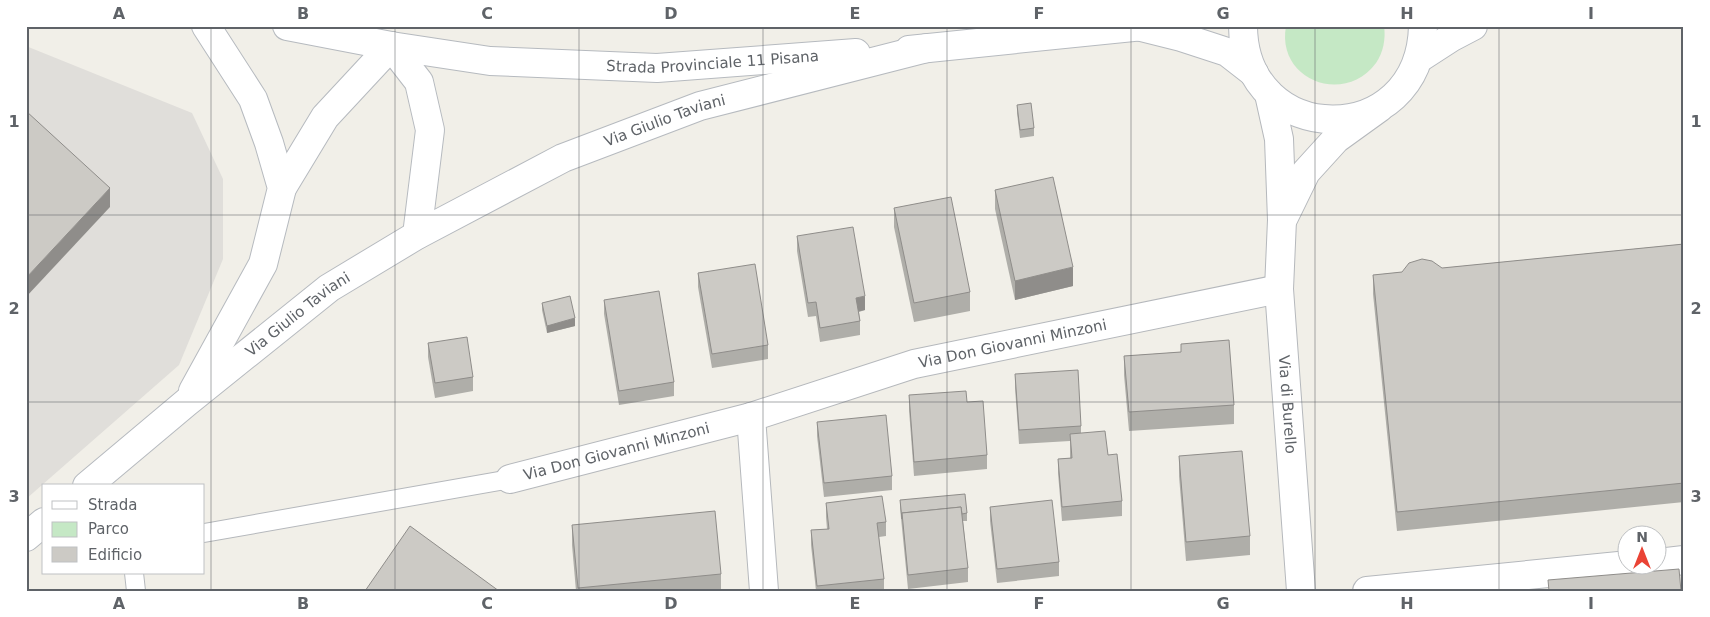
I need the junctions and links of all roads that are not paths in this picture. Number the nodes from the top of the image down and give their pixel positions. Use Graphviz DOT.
graph roads {
  1 [pos="206,26"];
  2 [pos="287,26"];
  3 [pos="1243,26"];
  4 [pos="1423,26"];
  5 [pos="1473,26"];
  6 [pos="1142,27"];
  7 [pos="391,46"];
  8 [pos="927,48"];
  9 [pos="1418,59"];
  10 [pos="1261,84"];
  11 [pos="1385,104"];
  12 [pos="282,188"];
  13 [pos="1282,220"];
  14 [pos="417,235"];
  15 [pos="1279,289"];
  16 [pos="187,402"];
  17 [pos="751,417"];
  18 [pos="510,479"];
  19 [pos="89,484"];
  20 [pos="42,524"];
  21 [pos="205,533"];
  22 [pos="26,537"];
  23 [pos="1684,560"];
  24 [pos="1668,562"];
  25 [pos="1618,566"];
  26 [pos="134,574"];
  27 [pos="136,591"];
  28 [pos="764,591"];
  29 [pos="1301,591"];
  30 [pos="1367,591"];
  1 -- 12 [label="main road"];
  2 -- 7 [label="main road, Strada Provinciale 11 Pisana"];
  3 -- 10 [label="main road"];
  4 -- 9 [label="main road, Strada Provinciale 11 Pisana"];
  5 -- 9 [label="main road"];
  6 -- 8 [label="main road, Strada Provinciale 11 Pisana"];
  6 -- 10 [label="main road, Strada Provinciale 11 Pisana"];
  7 -- 8 [label="main road, Strada Provinciale 11 Pisana"];
  7 -- 12 [label="main road, Via Giulio Taviani"];
  7 -- 14 [label="main road"];
  8 -- 14 [label="main road, Via Giulio Taviani"];
  9 -- 11 [label="main road, Strada Provinciale 11 Pisana"];
  10 -- 11 [label="main road, Strada Provinciale 11 Pisana"];
  10 -- 13 [label="main road, Via di Burello"];
  11 -- 13 [label="main road, Via di Burello"];
  12 -- 16 [label="main road, Via Giulio Taviani"];
  13 -- 15 [label="main road, Via di Burello"];
  14 -- 16 [label="main road, Via Giulio Taviani"];
  15 -- 17 [label="main road, Via Don Giovanni Minzoni"];
  15 -- 29 [label="main road, Via di Burello"];
  16 -- 19 [label="main road, Via Giulio Taviani"];
  17 -- 18 [label="main road, Via Don Giovanni Minzoni"];
  17 -- 28 [label="main road"];
  18 -- 21 [label="lane"];
  20 -- 22 [label="main road"];
  23 -- 24 [label="main road"];
  25 -- 30 [label="main road"];
  26 -- 27 [label="lane"];
}
